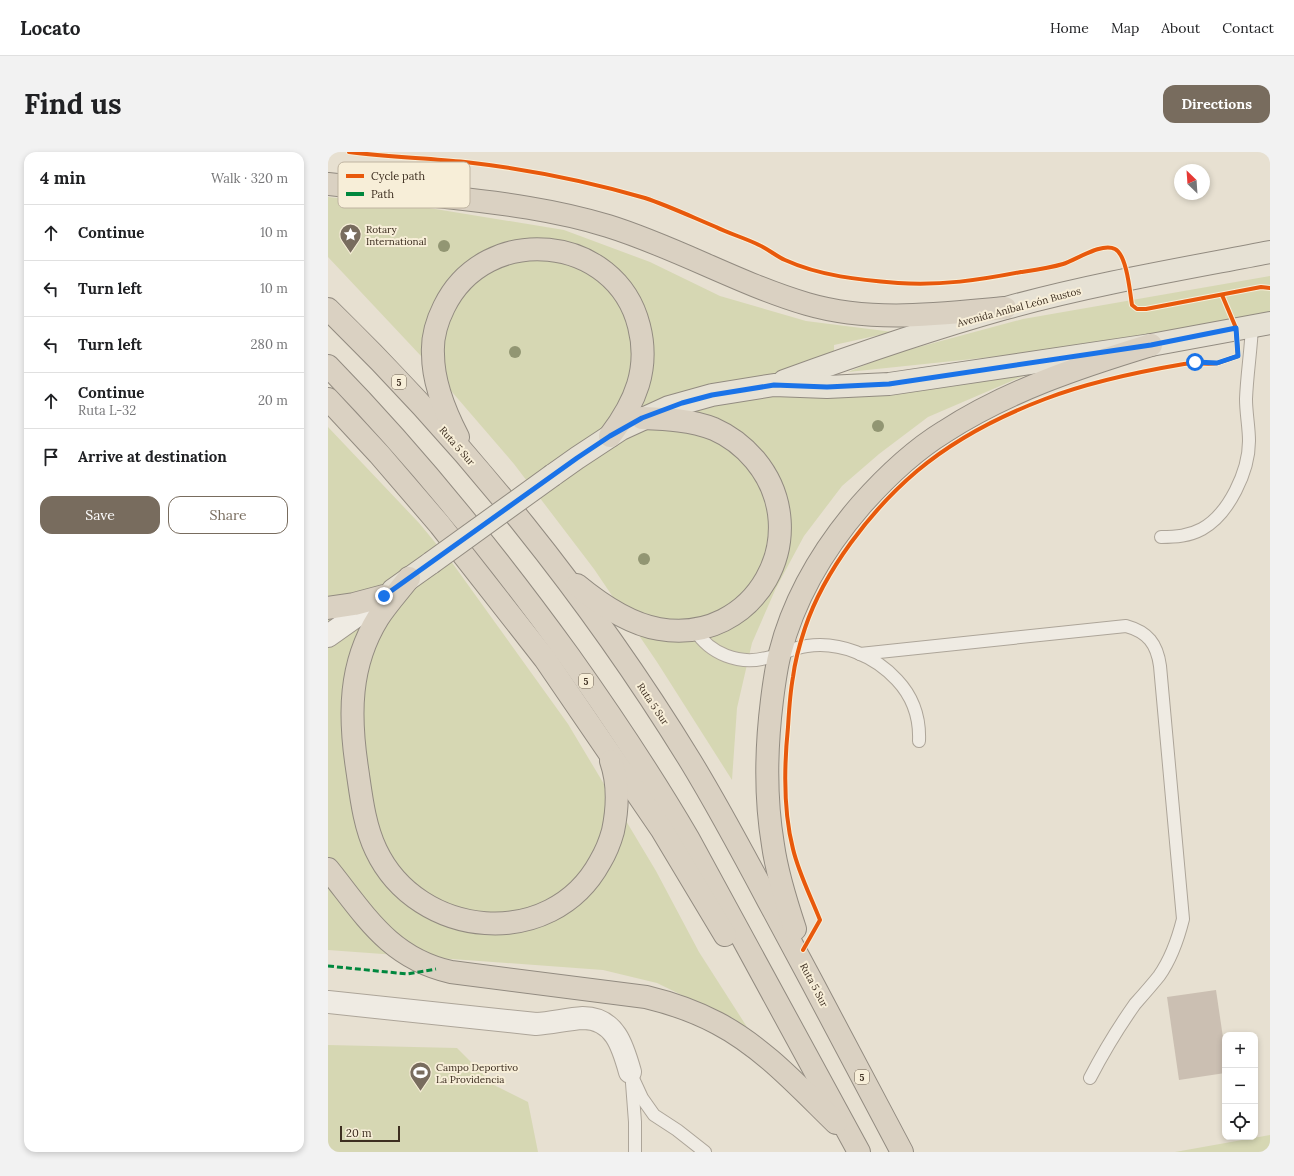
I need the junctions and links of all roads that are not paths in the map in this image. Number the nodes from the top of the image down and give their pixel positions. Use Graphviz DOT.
graph roads {
  1 [pos="328,184"];
  2 [pos="338,185"];
  3 [pos="470,199"];
  4 [pos="1270,252"];
  5 [pos="1005,308"];
  6 [pos="328,309"];
  7 [pos="1261,325"];
  8 [pos="1151,345"];
  9 [pos="328,366"];
  10 [pos="774,385"];
  11 [pos="328,399"];
  12 [pos="642,418"];
  13 [pos="610,436"];
  14 [pos="468,458"];
  15 [pos="1161,538"];
  16 [pos="559,572"];
  17 [pos="409,578"];
  18 [pos="384,596"];
  19 [pos="328,608"];
  20 [pos="695,630"];
  21 [pos="328,636"];
  22 [pos="780,653"];
  23 [pos="860,654"];
  24 [pos="918,741"];
  25 [pos="604,745"];
  26 [pos="328,869"];
  27 [pos="328,1002"];
  28 [pos="822,1002"];
  29 [pos="794,1031"];
  30 [pos="630,1072"];
  31 [pos="1090,1078"];
  32 [pos="854,1144"];
  33 [pos="635,1152"];
  34 [pos="704,1152"];
  35 [pos="902,1152"];
  1 -- 2 [label="highway"];
  3 -- 5 [label="highway"];
  4 -- 5 [label="main road, Avenida Aníbal León Bustos"];
  5 -- 10 [label="main road, Avenida Aníbal León Bustos"];
  6 -- 14 [label="highway, Ruta 5 Sur / 5"];
  7 -- 8 [label="main road, Avenida Aníbal León Bustos"];
  7 -- 15 [label="lane"];
  8 -- 10 [label="main road, Avenida Aníbal León Bustos"];
  8 -- 22 [label="highway"];
  9 -- 29 [label="highway, 5"];
  10 -- 12 [label="main road, Avenida Aníbal León Bustos"];
  11 -- 25 [label="highway"];
  12 -- 13 [label="main road, Avenida Aníbal León Bustos"];
  12 -- 20 [label="highway"];
  13 -- 14 [label="highway"];
  13 -- 17 [label="main road, Avenida Aníbal León Bustos, bridge"];
  14 -- 16 [label="highway, Ruta 5 Sur / 5"];
  16 -- 20 [label="highway"];
  16 -- 28 [label="highway, Ruta 5 Sur / 5"];
  17 -- 18 [label="main road, Avenida Aníbal León Bustos"];
  17 -- 25 [label="highway"];
  18 -- 19 [label="highway"];
  18 -- 21 [label="street"];
  20 -- 22 [label="lane"];
  22 -- 23 [label="lane"];
  22 -- 28 [label="highway"];
  23 -- 24 [label="lane"];
  23 -- 31 [label="lane"];
  25 -- 29 [label="highway"];
  26 -- 32 [label="highway"];
  27 -- 30 [label="street"];
  28 -- 35 [label="highway, Ruta 5 Sur / 5"];
  29 -- 32 [label="highway, 5"];
  30 -- 33 [label="lane"];
  30 -- 34 [label="lane"];
}
